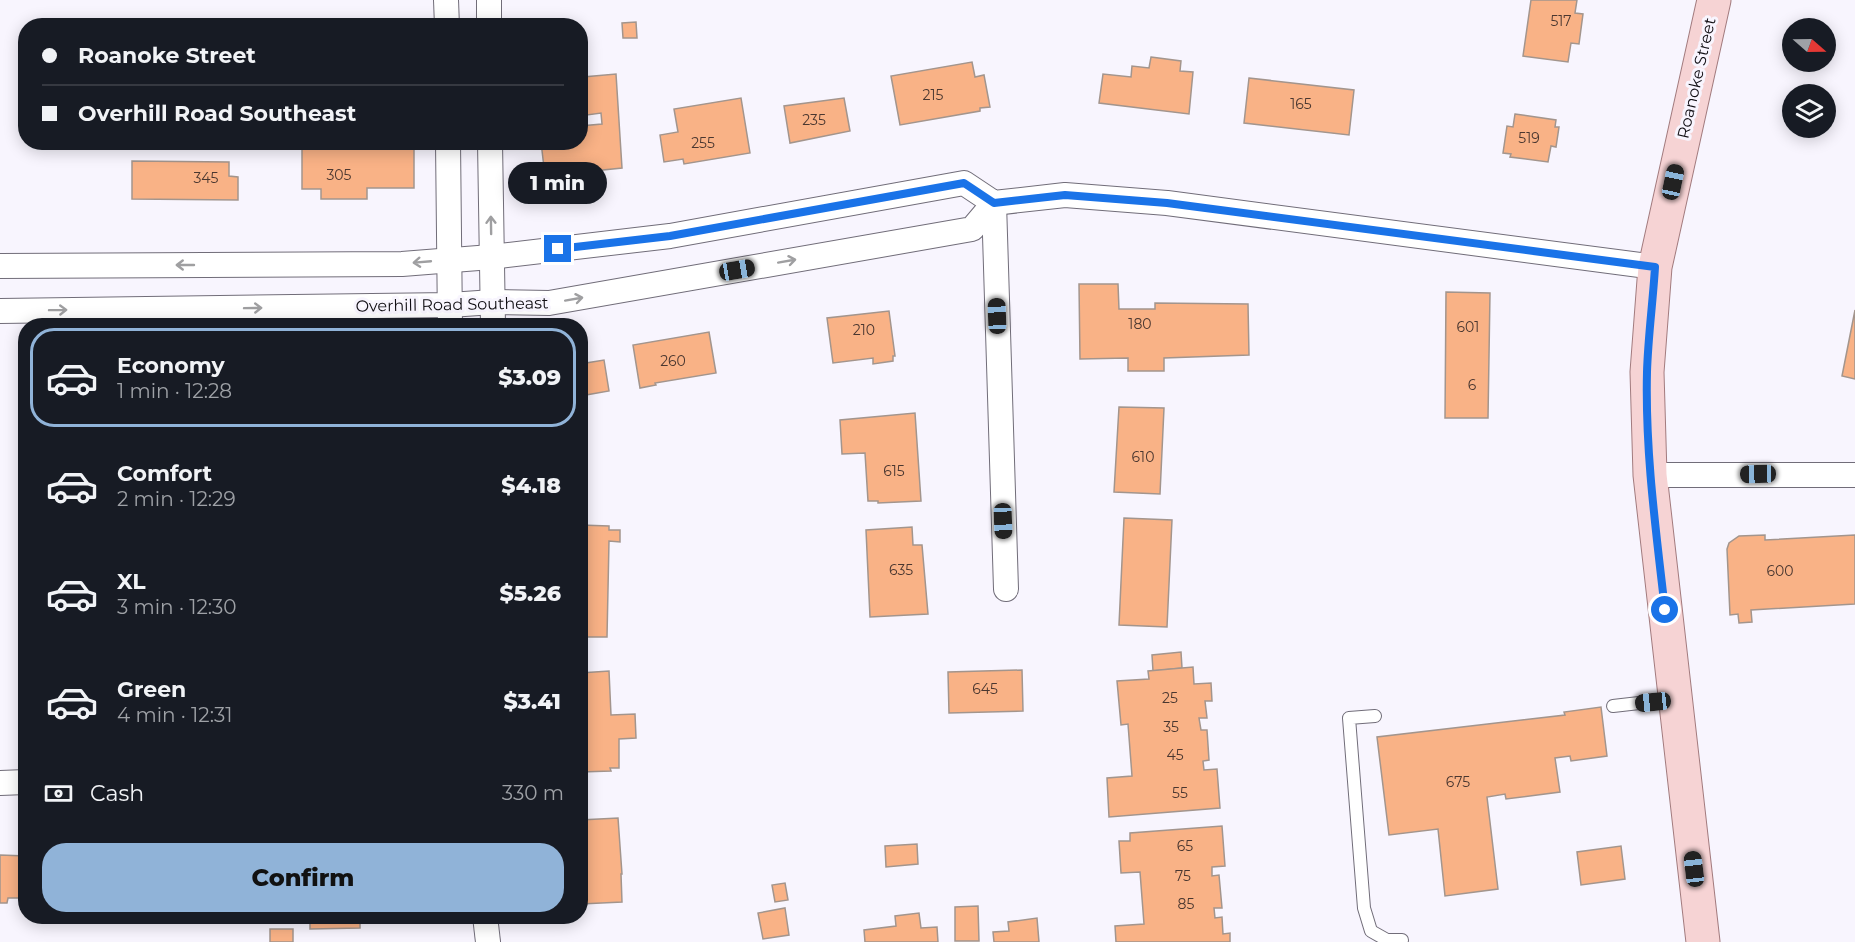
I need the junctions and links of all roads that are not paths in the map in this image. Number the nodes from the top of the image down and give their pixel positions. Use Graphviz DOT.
graph roads {
  1 [pos="446,0"];
  2 [pos="489,0"];
  3 [pos="1714,0"];
  4 [pos="447,18"];
  5 [pos="489,18"];
  6 [pos="448,150"];
  7 [pos="490,150"];
  8 [pos="994,203"];
  9 [pos="491,257"];
  10 [pos="449,260"];
  11 [pos="0,266"];
  12 [pos="1655,267"];
  13 [pos="0,311"];
  14 [pos="493,314"];
  15 [pos="450,315"];
  16 [pos="1650,475"];
  17 [pos="1855,475"];
  18 [pos="1006,589"];
  19 [pos="1674,699"];
  20 [pos="1613,706"];
  21 [pos="1375,716"];
  22 [pos="18,782"];
  23 [pos="0,783"];
  24 [pos="486,924"];
  25 [pos="1402,940"];
  26 [pos="488,942"];
  27 [pos="1703,942"];
  1 -- 4 [label="street"];
  2 -- 5 [label="street"];
  3 -- 12 [label="main road, Roanoke Street"];
  6 -- 10 [label="street"];
  9 -- 7 [label="street, one-way"];
  8 -- 9 [label="street"];
  8 -- 12 [label="street"];
  14 -- 8 [label="street, Overhill Road Southeast, one-way"];
  8 -- 18 [label="street"];
  9 -- 10 [label="street"];
  9 -- 14 [label="street"];
  10 -- 11 [label="street, one-way"];
  10 -- 15 [label="street"];
  12 -- 16 [label="main road, Roanoke Street"];
  13 -- 15 [label="street, Overhill Road Southeast, one-way"];
  14 -- 15 [label="street, Overhill Road Southeast"];
  16 -- 17 [label="street"];
  16 -- 19 [label="main road, Roanoke Street"];
  19 -- 20 [label="lane"];
  19 -- 27 [label="main road, Roanoke Street"];
  21 -- 25 [label="lane"];
  22 -- 23 [label="street"];
  24 -- 26 [label="street"];
}
